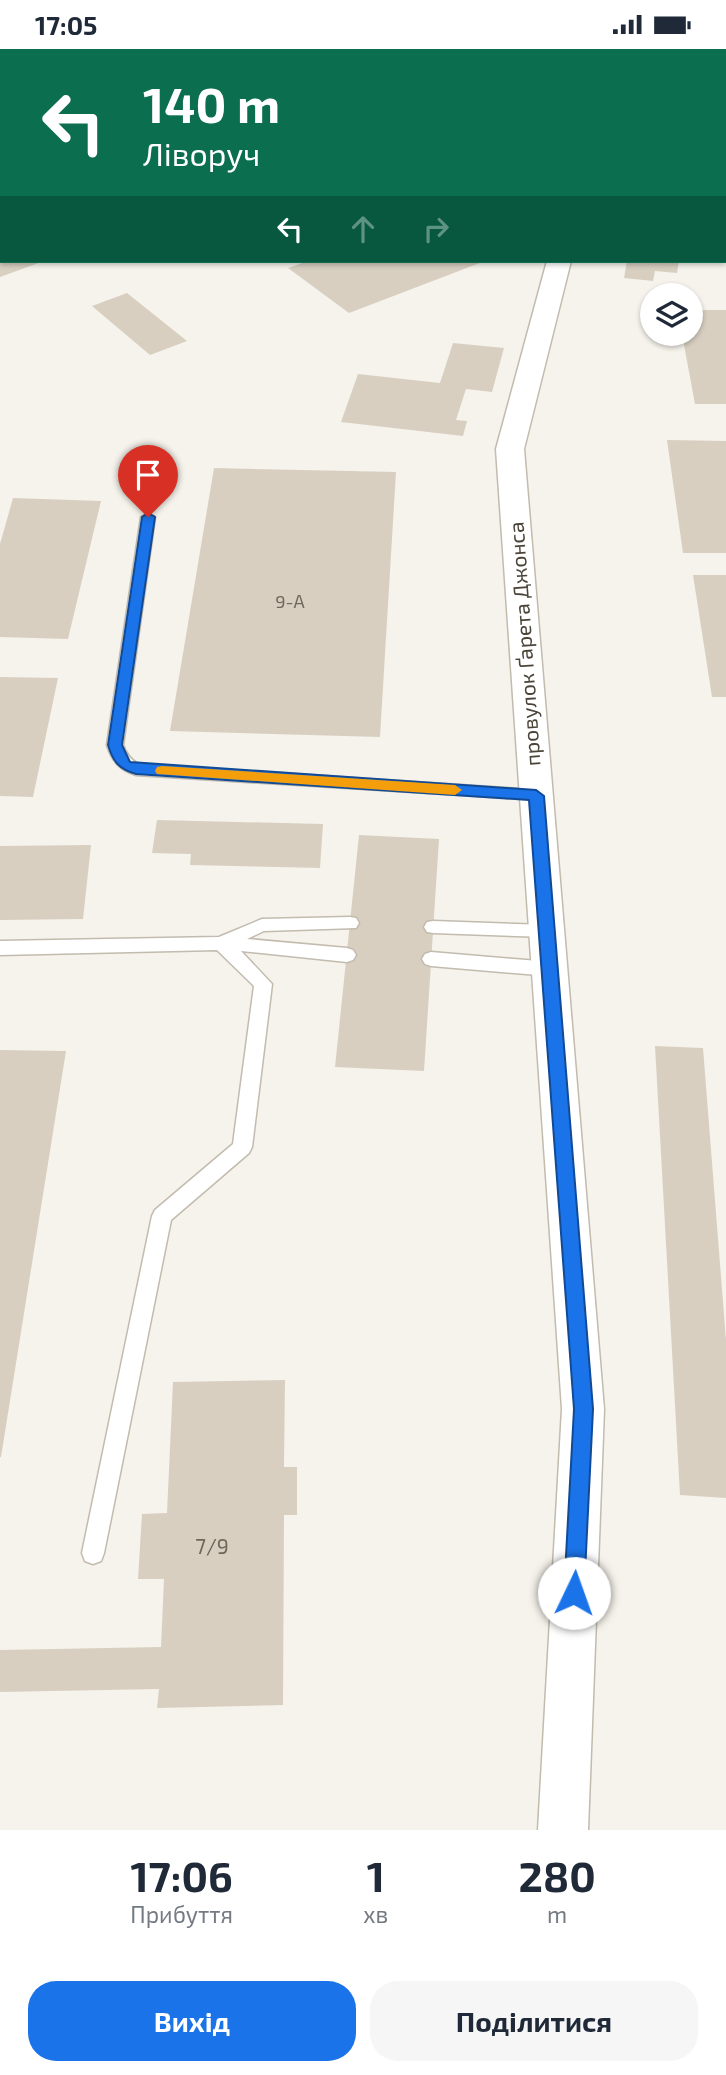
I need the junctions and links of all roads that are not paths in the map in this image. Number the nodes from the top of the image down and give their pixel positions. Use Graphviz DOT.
graph roads {
  1 [pos="558,263"];
  2 [pos="148,517"];
  3 [pos="536,796"];
  4 [pos="350,923"];
  5 [pos="433,927"];
  6 [pos="547,931"];
  7 [pos="220,943"];
  8 [pos="0,948"];
  9 [pos="347,955"];
  10 [pos="431,959"];
  11 [pos="550,969"];
  12 [pos="93,1553"];
  13 [pos="563,1830"];
  1 -- 3 [label="street, провулок Ґарета Джонса"];
  2 -- 3 [label="lane"];
  3 -- 6 [label="street, провулок Ґарета Джонса"];
  4 -- 7 [label="lane"];
  5 -- 6 [label="lane"];
  6 -- 11 [label="street, провулок Ґарета Джонса"];
  7 -- 8 [label="lane"];
  7 -- 9 [label="lane"];
  7 -- 12 [label="lane"];
  10 -- 11 [label="lane"];
  11 -- 13 [label="street, провулок Ґарета Джонса"];
}
